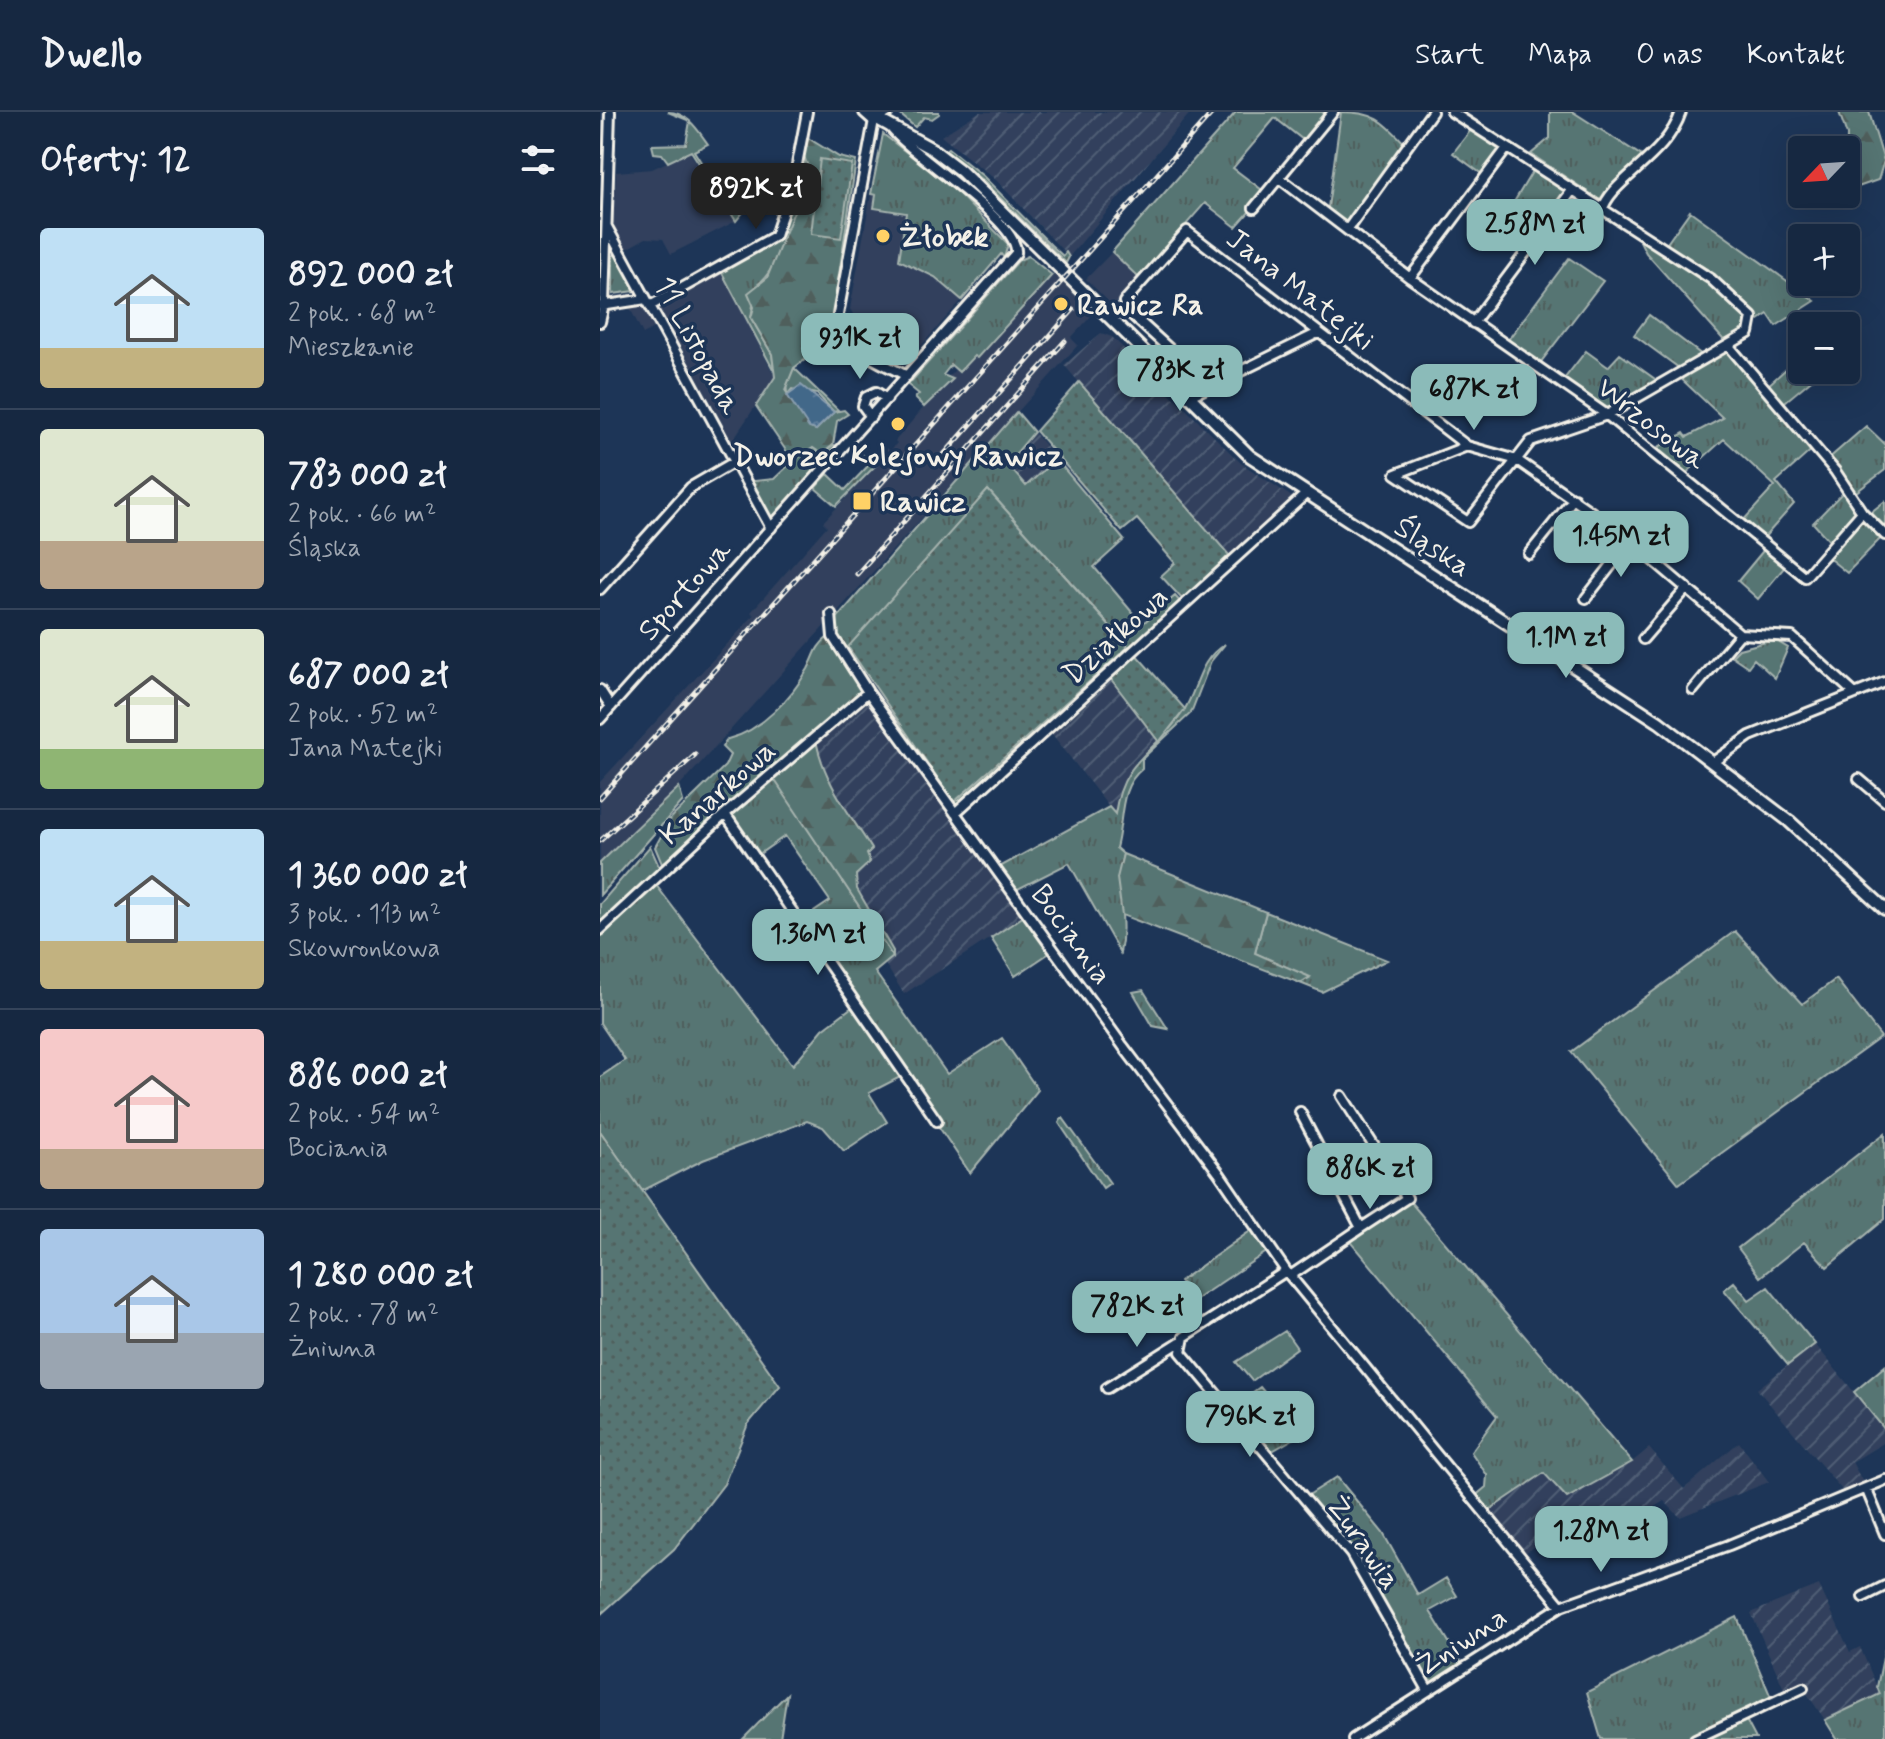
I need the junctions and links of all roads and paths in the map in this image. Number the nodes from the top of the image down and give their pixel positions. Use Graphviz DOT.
graph roads {
  1 [pos="610,112"];
  2 [pos="807,112"];
  3 [pos="1333,112"];
  4 [pos="1432,112"];
  5 [pos="1452,112"];
  6 [pos="1681,112"];
  7 [pos="875,114"];
  8 [pos="890,126"];
  9 [pos="905,132"];
  10 [pos="1507,148"];
  11 [pos="1279,178"];
  12 [pos="1571,192"];
  13 [pos="1254,208"];
  14 [pos="1602,211"];
  15 [pos="607,227"];
  16 [pos="1347,230"];
  17 [pos="1410,278"];
  18 [pos="648,302"];
  19 [pos="602,306"];
  20 [pos="600,322"];
  21 [pos="1473,323"];
  22 [pos="1318,333"];
  23 [pos="1729,346"];
  24 [pos="907,376"];
  25 [pos="1210,386"];
  26 [pos="1188,397"];
  27 [pos="887,399"];
  28 [pos="1607,415"];
  29 [pos="871,417"];
  30 [pos="1467,446"];
  31 [pos="1517,460"];
  32 [pos="734,462"];
  33 [pos="1307,493"];
  34 [pos="1574,498"];
  35 [pos="1862,512"];
  36 [pos="771,528"];
  37 [pos="1885,535"];
  38 [pos="1631,540"];
  39 [pos="1529,554"];
  40 [pos="1687,588"];
  41 [pos="600,589"];
  42 [pos="1586,598"];
  43 [pos="831,614"];
  44 [pos="1740,634"];
  45 [pos="1643,639"];
  46 [pos="1885,682"];
  47 [pos="600,690"];
  48 [pos="1693,690"];
  49 [pos="868,692"];
  50 [pos="1855,694"];
  51 [pos="611,707"];
  52 [pos="600,719"];
  53 [pos="1713,762"];
  54 [pos="1859,779"];
  55 [pos="1885,801"];
  56 [pos="955,813"];
  57 [pos="725,814"];
  58 [pos="1885,909"];
  59 [pos="600,930"];
  60 [pos="1342,1096"];
  61 [pos="1300,1112"];
  62 [pos="937,1121"];
  63 [pos="1361,1228"];
  64 [pos="1288,1273"];
  65 [pos="1180,1342"];
  66 [pos="1107,1388"];
  67 [pos="1885,1480"];
  68 [pos="1866,1488"];
  69 [pos="1885,1534"];
  70 [pos="1885,1586"];
  71 [pos="1863,1597"];
  72 [pos="1561,1606"];
  73 [pos="1803,1688"];
  74 [pos="1428,1690"];
  75 [pos="1353,1739"];
  76 [pos="1695,1739"];
  1 -- 15 [label="street"];
  2 -- 18 [label="street"];
  3 -- 11 [label="street"];
  4 -- 16 [label="street"];
  5 -- 10 [label="street"];
  6 -- 14 [label="street"];
  7 -- 8 [label="street"];
  7 -- 9 [label="street"];
  7 -- 24 [label="street"];
  8 -- 9 [label="street"];
  8 -- 24 [label="street, Sportowa"];
  9 -- 26 [label="street, Śląska"];
  10 -- 12 [label="street"];
  10 -- 17 [label="street"];
  11 -- 13 [label="street"];
  11 -- 16 [label="street, Wrzosowa"];
  12 -- 14 [label="street"];
  12 -- 21 [label="street"];
  14 -- 23 [label="street"];
  15 -- 18 [label="street, 11 Listopada"];
  15 -- 19 [label="street"];
  16 -- 17 [label="street, Wrzosowa"];
  17 -- 21 [label="street, Wrzosowa"];
  18 -- 19 [label="street"];
  18 -- 32 [label="street, 11 Listopada"];
  19 -- 20 [label="street"];
  21 -- 28 [label="street, Wrzosowa"];
  22 -- 25 [label="street"];
  22 -- 25 [label="street, Jana Matejki"];
  22 -- 30 [label="street, Jana Matejki"];
  23 -- 28 [label="street"];
  23 -- 35 [label="street"];
  24 -- 27 [label="street, Sportowa"];
  25 -- 26 [label="street"];
  26 -- 33 [label="street, Śląska"];
  27 -- 29 [label="street, Sportowa"];
  27 -- 29 [label="street"];
  28 -- 31 [label="street"];
  28 -- 35 [label="street, Wrzosowa"];
  29 -- 36 [label="street, Sportowa"];
  30 -- 31 [label="street, Jana Matejki"];
  30 -- 31 [label="street"];
  31 -- 34 [label="street, Jana Matejki"];
  32 -- 36 [label="street, 11 Listopada"];
  32 -- 41 [label="street"];
  33 -- 53 [label="street, Śląska"];
  33 -- 56 [label="street, Działkowa"];
  34 -- 38 [label="street, Jana Matejki"];
  34 -- 39 [label="street"];
  35 -- 37 [label="street"];
  36 -- 51 [label="street, Sportowa"];
  38 -- 40 [label="street, Jana Matejki"];
  38 -- 42 [label="street"];
  40 -- 44 [label="street, Jana Matejki"];
  40 -- 45 [label="street"];
  43 -- 49 [label="street, Bociania"];
  44 -- 48 [label="street"];
  44 -- 50 [label="street"];
  46 -- 50 [label="street"];
  47 -- 51 [label="street"];
  49 -- 56 [label="street, Bociania"];
  49 -- 57 [label="street, Kanarkowa"];
  50 -- 53 [label="street"];
  51 -- 52 [label="street, Sportowa"];
  53 -- 58 [label="street, Śląska"];
  54 -- 55 [label="street"];
  56 -- 64 [label="street, Bociania"];
  57 -- 59 [label="street, Kanarkowa"];
  57 -- 62 [label="street"];
  60 -- 63 [label="street"];
  61 -- 63 [label="street"];
  63 -- 64 [label="street"];
  64 -- 65 [label="street"];
  64 -- 72 [label="street, Bociania"];
  65 -- 66 [label="street"];
  65 -- 74 [label="street, Żurawia"];
  67 -- 68 [label="street, Żniwna"];
  68 -- 69 [label="street"];
  68 -- 72 [label="street, Żniwna"];
  70 -- 71 [label="street"];
  72 -- 74 [label="street, Żniwna"];
  73 -- 76 [label="street"];
  74 -- 75 [label="street, Żniwna"];
}
